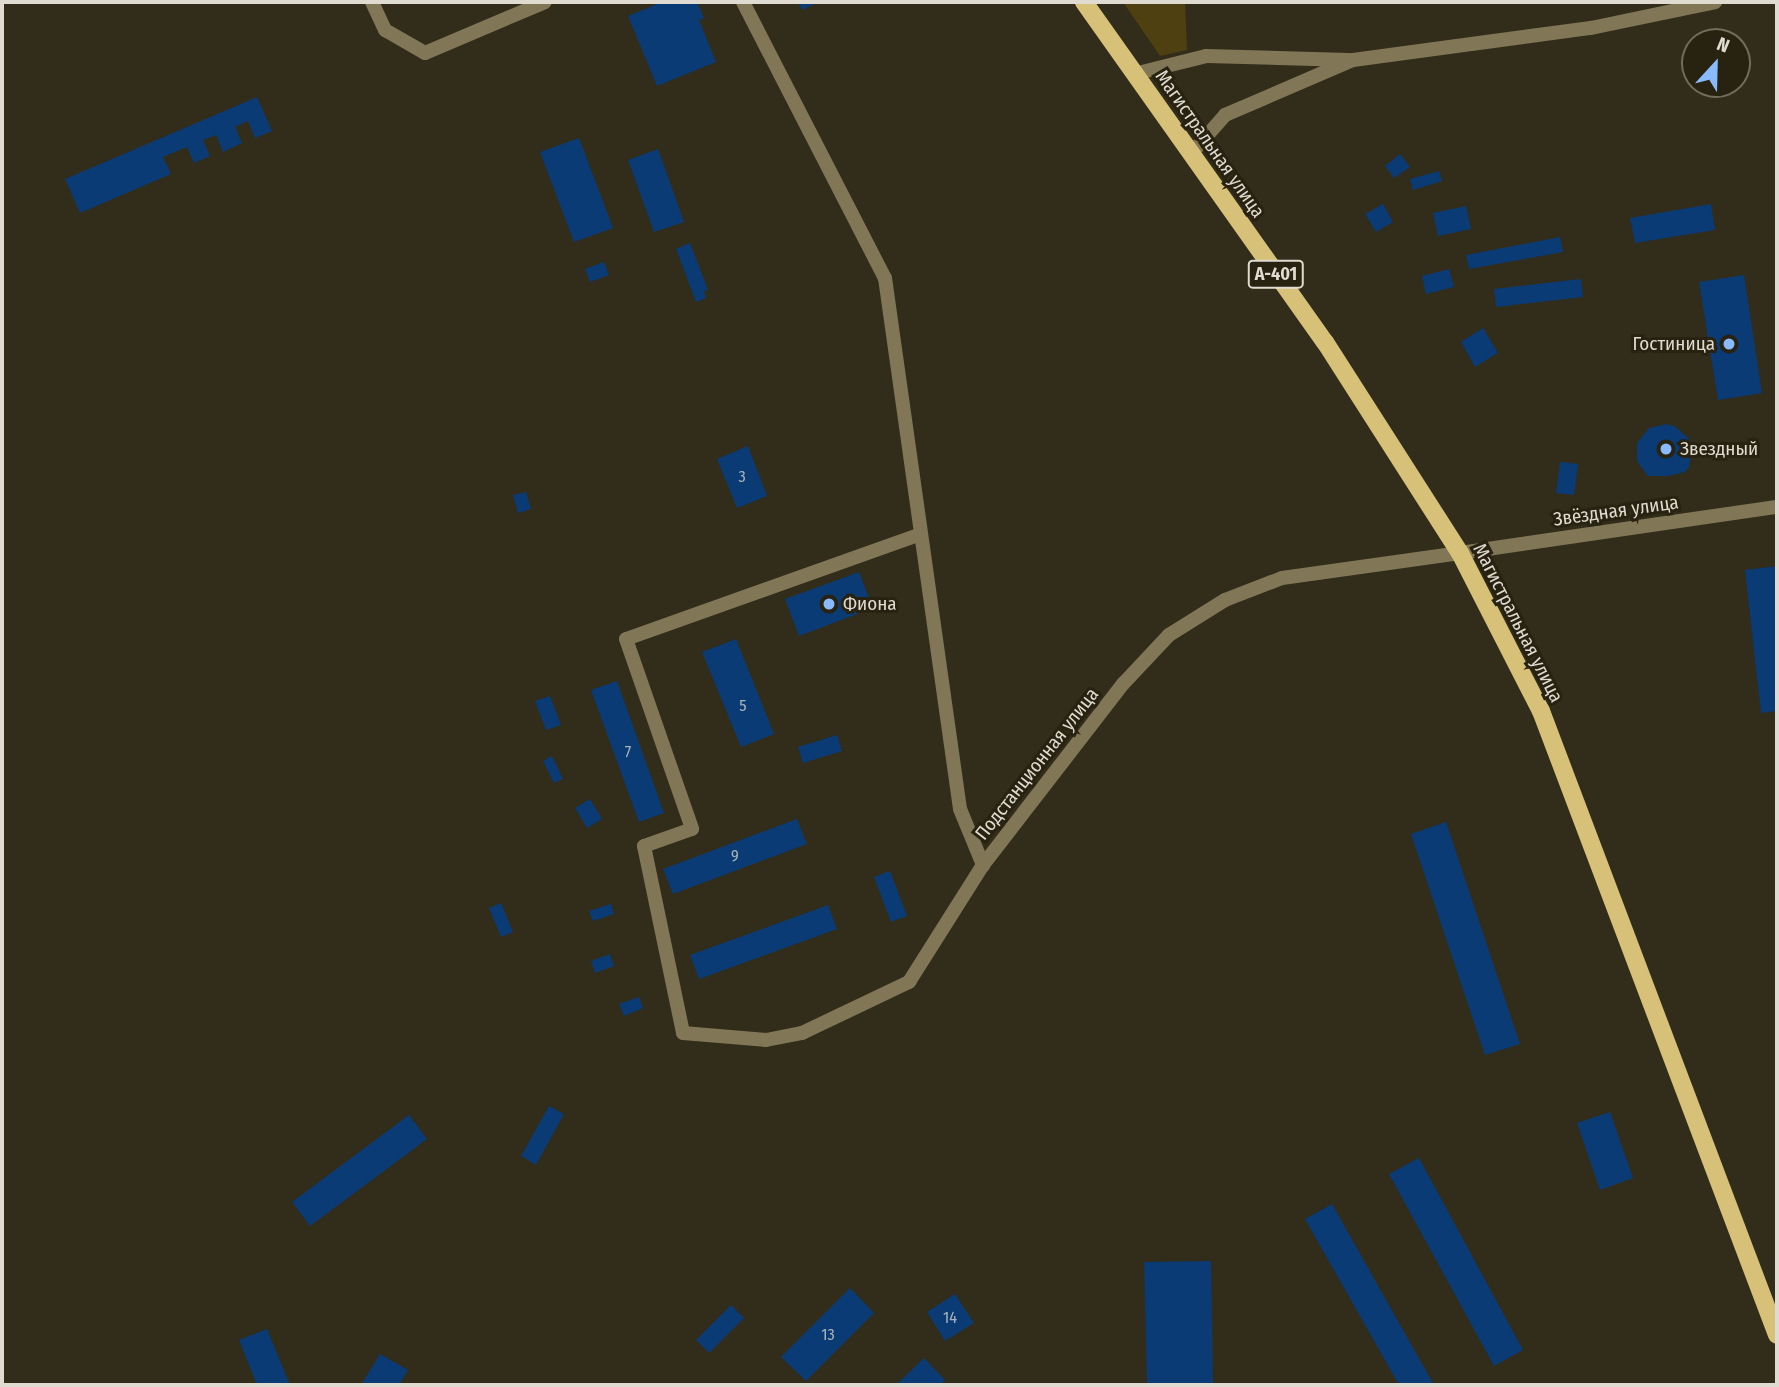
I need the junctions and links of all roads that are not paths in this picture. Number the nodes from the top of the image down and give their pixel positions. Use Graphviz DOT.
graph roads {
  1 [pos="372,2"];
  2 [pos="545,2"];
  3 [pos="743,2"];
  4 [pos="1084,2"];
  5 [pos="1715,2"];
  6 [pos="1353,60"];
  7 [pos="1134,74"];
  8 [pos="1191,154"];
  9 [pos="1777,507"];
  10 [pos="921,534"];
  11 [pos="1460,553"];
  12 [pos="983,865"];
  13 [pos="1777,1335"];
  1 -- 2 [label="street"];
  3 -- 10 [label="street"];
  4 -- 7 [label="main road, Магистральная улица / А-401"];
  5 -- 6 [label="street"];
  6 -- 7 [label="street"];
  6 -- 8 [label="street"];
  7 -- 8 [label="main road, Магистральная улица / А-401"];
  8 -- 11 [label="main road, Магистральная улица / А-401"];
  9 -- 11 [label="street, Звёздная улица"];
  10 -- 12 [label="street"];
  10 -- 12 [label="street, Подстанционная улица"];
  11 -- 12 [label="street, Подстанционная улица"];
  11 -- 13 [label="main road, Магистральная улица"];
}
